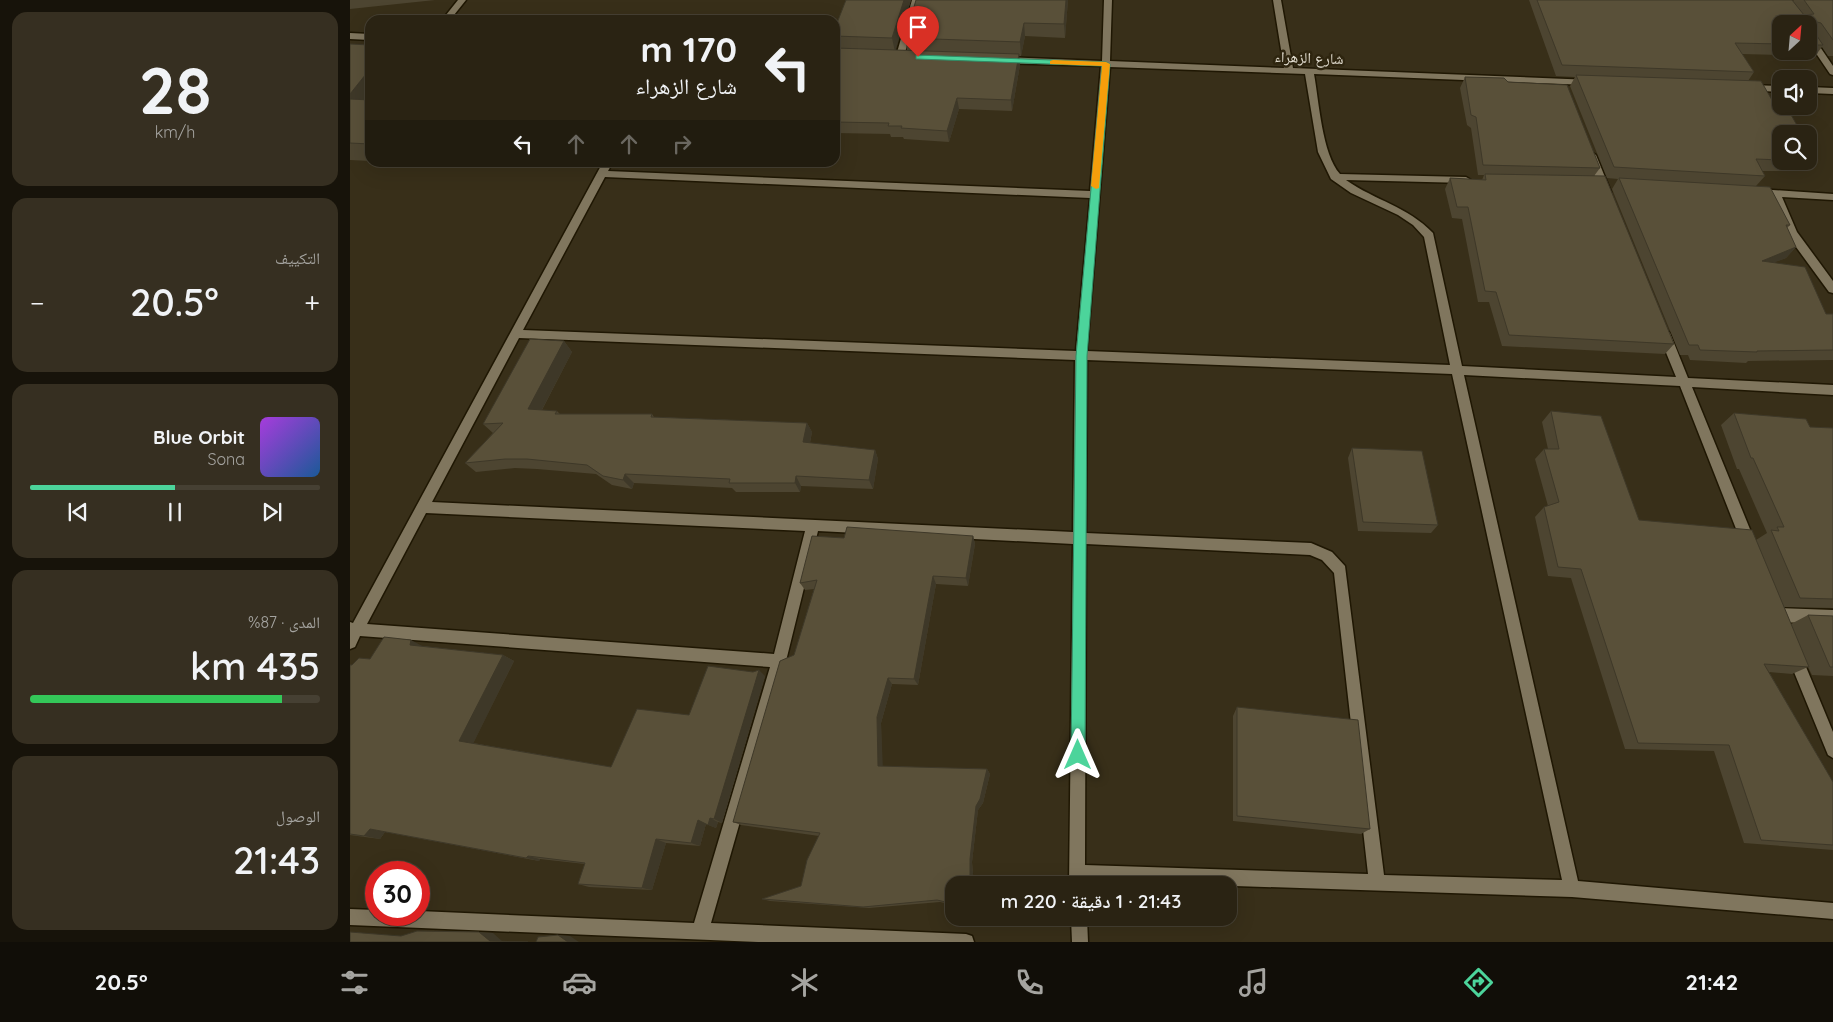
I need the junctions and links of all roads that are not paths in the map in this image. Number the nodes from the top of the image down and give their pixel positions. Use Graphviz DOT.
graph roads {
  1 [pos="462,0"];
  2 [pos="916,0"];
  3 [pos="1108,0"];
  4 [pos="1277,0"];
  5 [pos="450,15"];
  6 [pos="350,36"];
  7 [pos="365,37"];
  8 [pos="1818,50"];
  9 [pos="910,57"];
  10 [pos="988,60"];
  11 [pos="1106,64"];
  12 [pos="1289,71"];
  13 [pos="1309,72"];
  14 [pos="1833,72"];
  15 [pos="1599,82"];
  16 [pos="1743,88"];
  17 [pos="1772,89"];
  18 [pos="1817,90"];
  19 [pos="1833,91"];
  20 [pos="1585,141"];
  21 [pos="606,167"];
  22 [pos="602,174"];
  23 [pos="1334,177"];
  24 [pos="1473,180"];
  25 [pos="1746,192"];
  26 [pos="1775,193"];
  27 [pos="1095,195"];
  28 [pos="1833,197"];
  29 [pos="1610,202"];
  30 [pos="1831,283"];
  31 [pos="1658,319"];
  32 [pos="516,334"];
  33 [pos="1081,356"];
  34 [pos="1457,370"];
  35 [pos="1684,383"];
  36 [pos="1833,390"];
  37 [pos="423,507"];
  38 [pos="813,526"];
  39 [pos="1080,538"];
  40 [pos="1753,552"];
  41 [pos="1778,615"];
  42 [pos="1833,617"];
  43 [pos="352,634"];
  44 [pos="1789,642"];
  45 [pos="779,661"];
  46 [pos="1833,750"];
  47 [pos="1077,876"];
  48 [pos="1237,881"];
  49 [pos="1377,882"];
  50 [pos="1572,889"];
  51 [pos="1833,911"];
  52 [pos="350,917"];
  53 [pos="1079,926"];
  54 [pos="700,931"];
  55 [pos="884,940"];
  56 [pos="966,942"];
  57 [pos="1080,942"];
  1 -- 5 [label="street"];
  2 -- 9 [label="street"];
  3 -- 11 [label="street"];
  4 -- 12 [label="street"];
  6 -- 7 [label="street"];
  8 -- 14 [label="street"];
  10 -- 11 [label="street, شارع الزهراء"];
  11 -- 12 [label="street, شارع الزهراء"];
  11 -- 27 [label="street"];
  12 -- 13 [label="street, شارع الزهراء"];
  13 -- 15 [label="street, شارع الزهراء"];
  13 -- 23 [label="street"];
  16 -- 17 [label="street"];
  18 -- 19 [label="street"];
  20 -- 29 [label="street"];
  21 -- 22 [label="street"];
  22 -- 27 [label="street"];
  22 -- 32 [label="street"];
  23 -- 24 [label="street"];
  23 -- 34 [label="street"];
  25 -- 26 [label="street"];
  26 -- 28 [label="street"];
  26 -- 30 [label="street"];
  27 -- 33 [label="street"];
  31 -- 35 [label="street"];
  32 -- 33 [label="street"];
  32 -- 37 [label="street"];
  33 -- 34 [label="street"];
  33 -- 39 [label="street"];
  34 -- 35 [label="street"];
  34 -- 50 [label="street"];
  35 -- 36 [label="street"];
  35 -- 40 [label="street"];
  37 -- 38 [label="street"];
  37 -- 43 [label="street"];
  38 -- 39 [label="street"];
  38 -- 45 [label="street"];
  39 -- 47 [label="street"];
  39 -- 49 [label="street"];
  41 -- 42 [label="street"];
  43 -- 45 [label="street"];
  44 -- 46 [label="street"];
  45 -- 54 [label="street"];
  48 -- 49 [label="street"];
  49 -- 50 [label="street"];
  50 -- 51 [label="street"];
  52 -- 54 [label="street"];
  53 -- 57 [label="street"];
  54 -- 55 [label="street"];
  55 -- 56 [label="street"];
}
